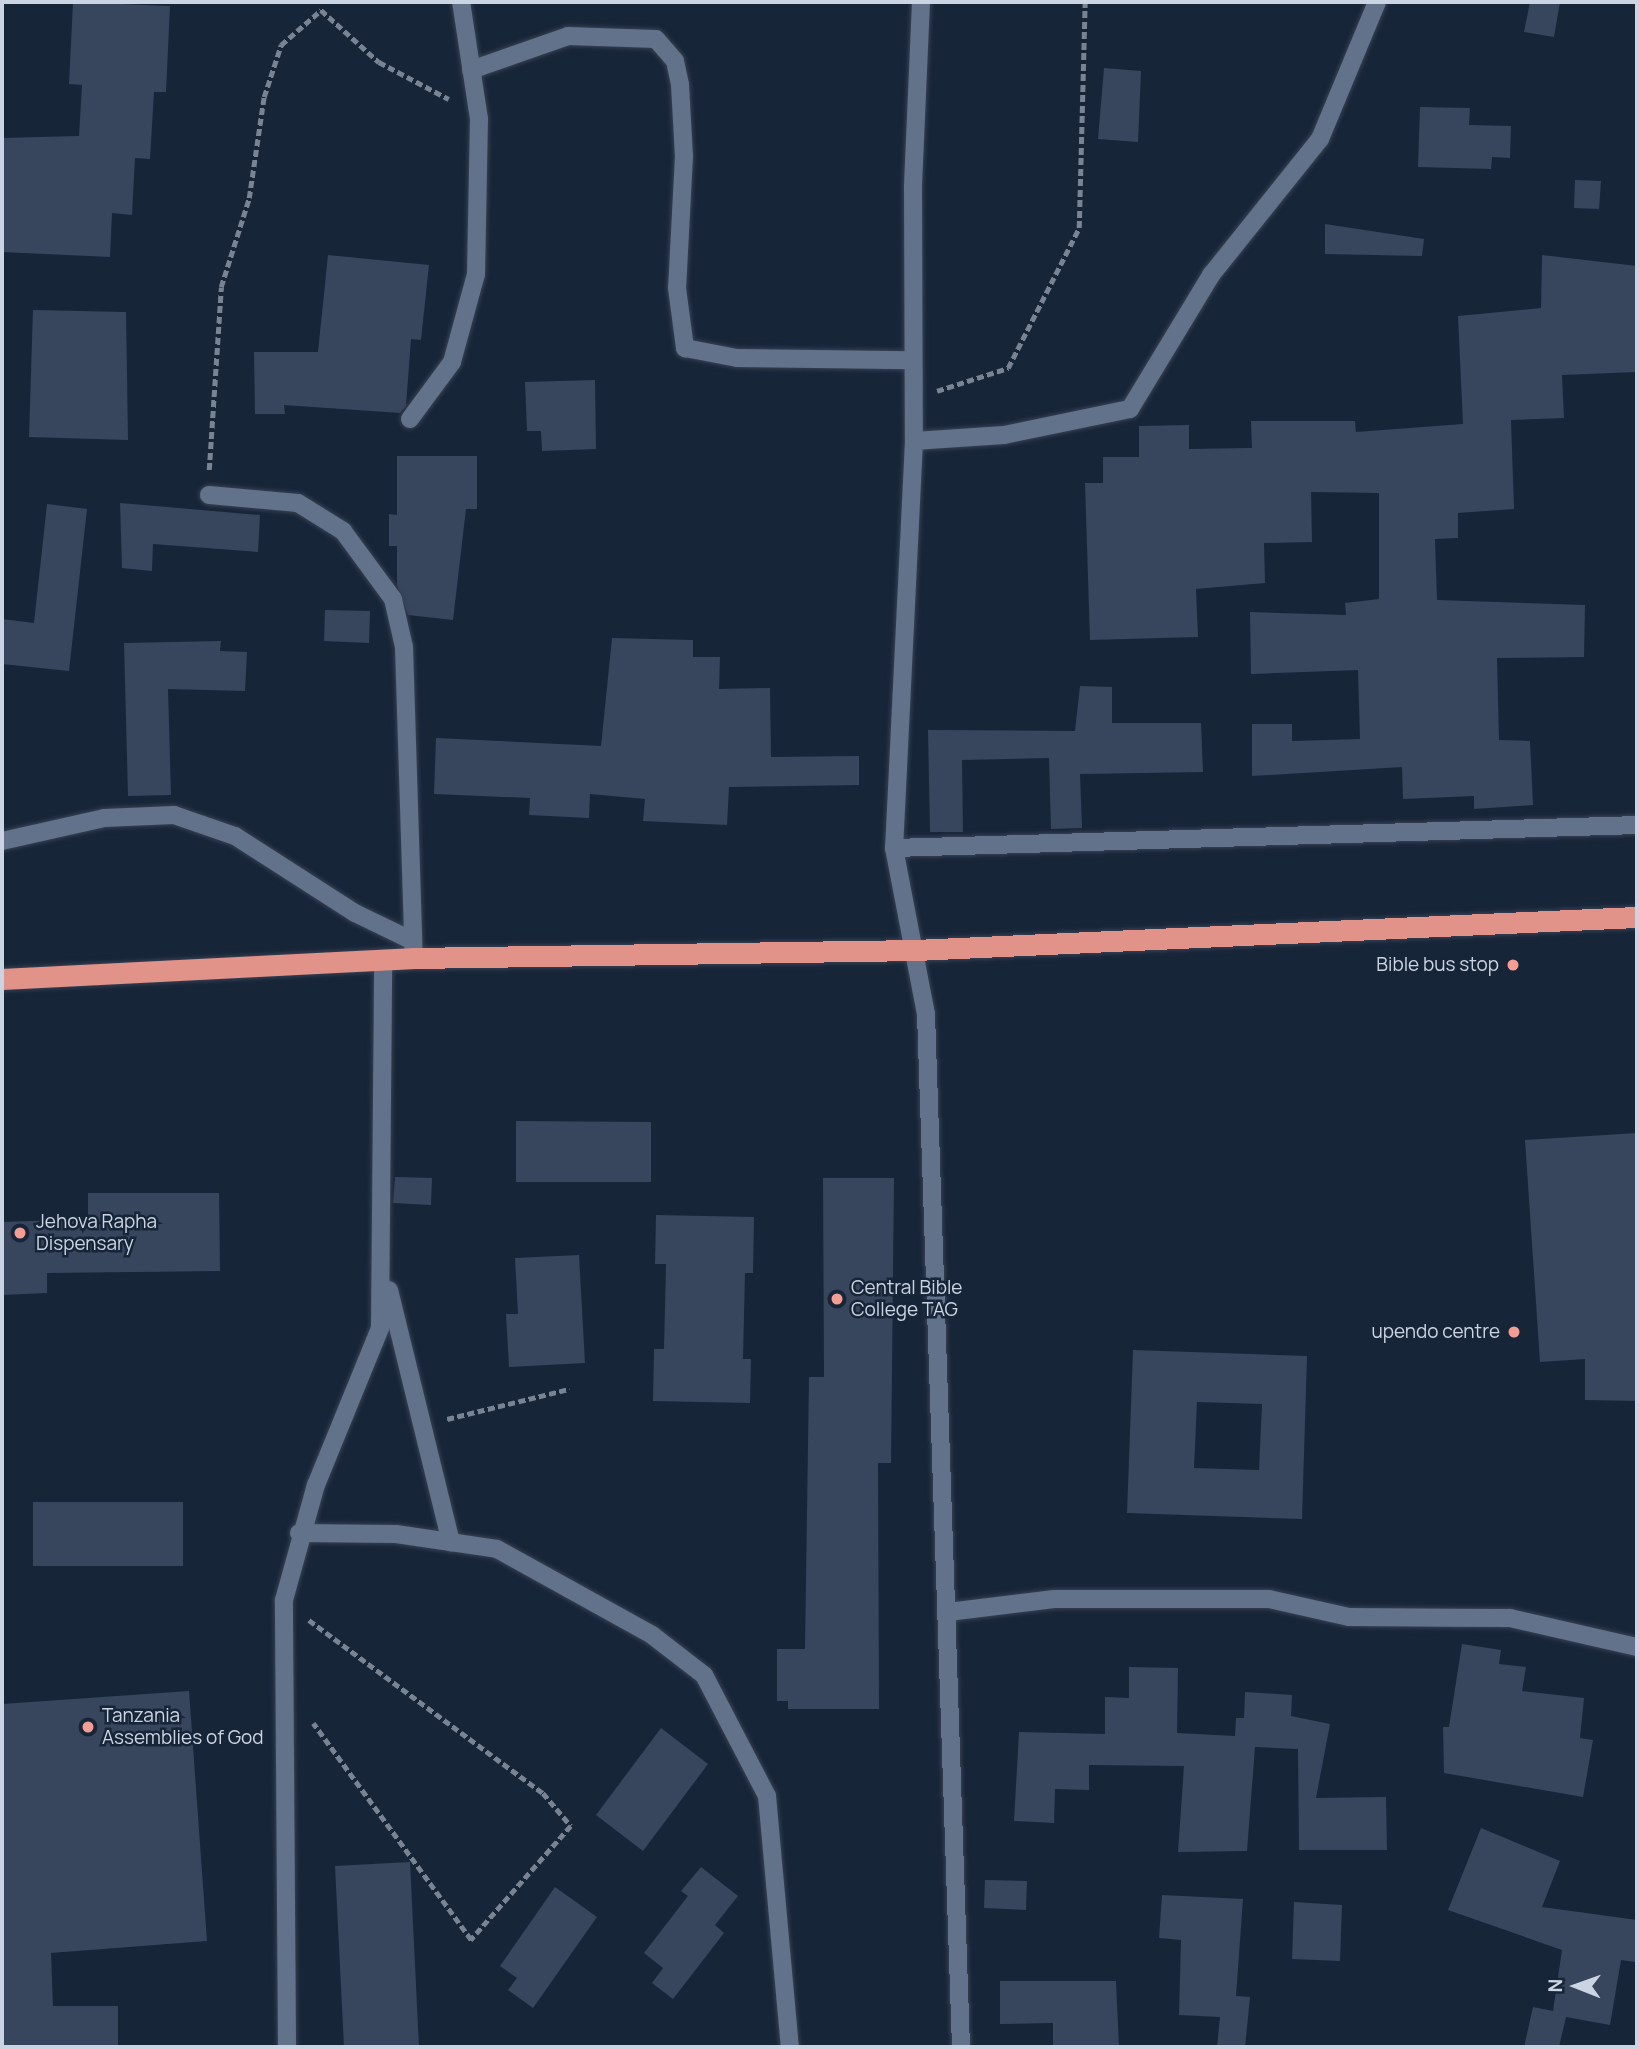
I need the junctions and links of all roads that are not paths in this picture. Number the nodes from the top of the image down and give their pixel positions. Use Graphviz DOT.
graph roads {
  1 [pos="461,2"];
  2 [pos="921,2"];
  3 [pos="1377,2"];
  4 [pos="471,70"];
  5 [pos="912,360"];
  6 [pos="410,419"];
  7 [pos="914,441"];
  8 [pos="209,495"];
  9 [pos="1637,825"];
  10 [pos="2,841"];
  11 [pos="894,848"];
  12 [pos="1637,917"];
  13 [pos="414,950"];
  14 [pos="915,950"];
  15 [pos="383,962"];
  16 [pos="2,979"];
  17 [pos="384,1273"];
  18 [pos="299,1533"];
  19 [pos="451,1542"];
  20 [pos="948,1612"];
  21 [pos="1637,1647"];
  22 [pos="287,2047"];
  23 [pos="790,2047"];
  24 [pos="961,2047"];
  1 -- 4 [label="street"];
  2 -- 5 [label="street"];
  3 -- 7 [label="street"];
  4 -- 5 [label="street"];
  4 -- 6 [label="street"];
  5 -- 7 [label="street"];
  7 -- 11 [label="street"];
  8 -- 13 [label="street"];
  9 -- 11 [label="street"];
  10 -- 13 [label="street"];
  11 -- 14 [label="street"];
  12 -- 14 [label="highway"];
  13 -- 14 [label="highway"];
  13 -- 15 [label="highway"];
  14 -- 20 [label="street"];
  15 -- 16 [label="highway"];
  15 -- 17 [label="street"];
  17 -- 18 [label="street"];
  17 -- 19 [label="street"];
  18 -- 19 [label="street"];
  18 -- 22 [label="street"];
  19 -- 23 [label="street"];
  20 -- 21 [label="street"];
  20 -- 24 [label="street"];
}
